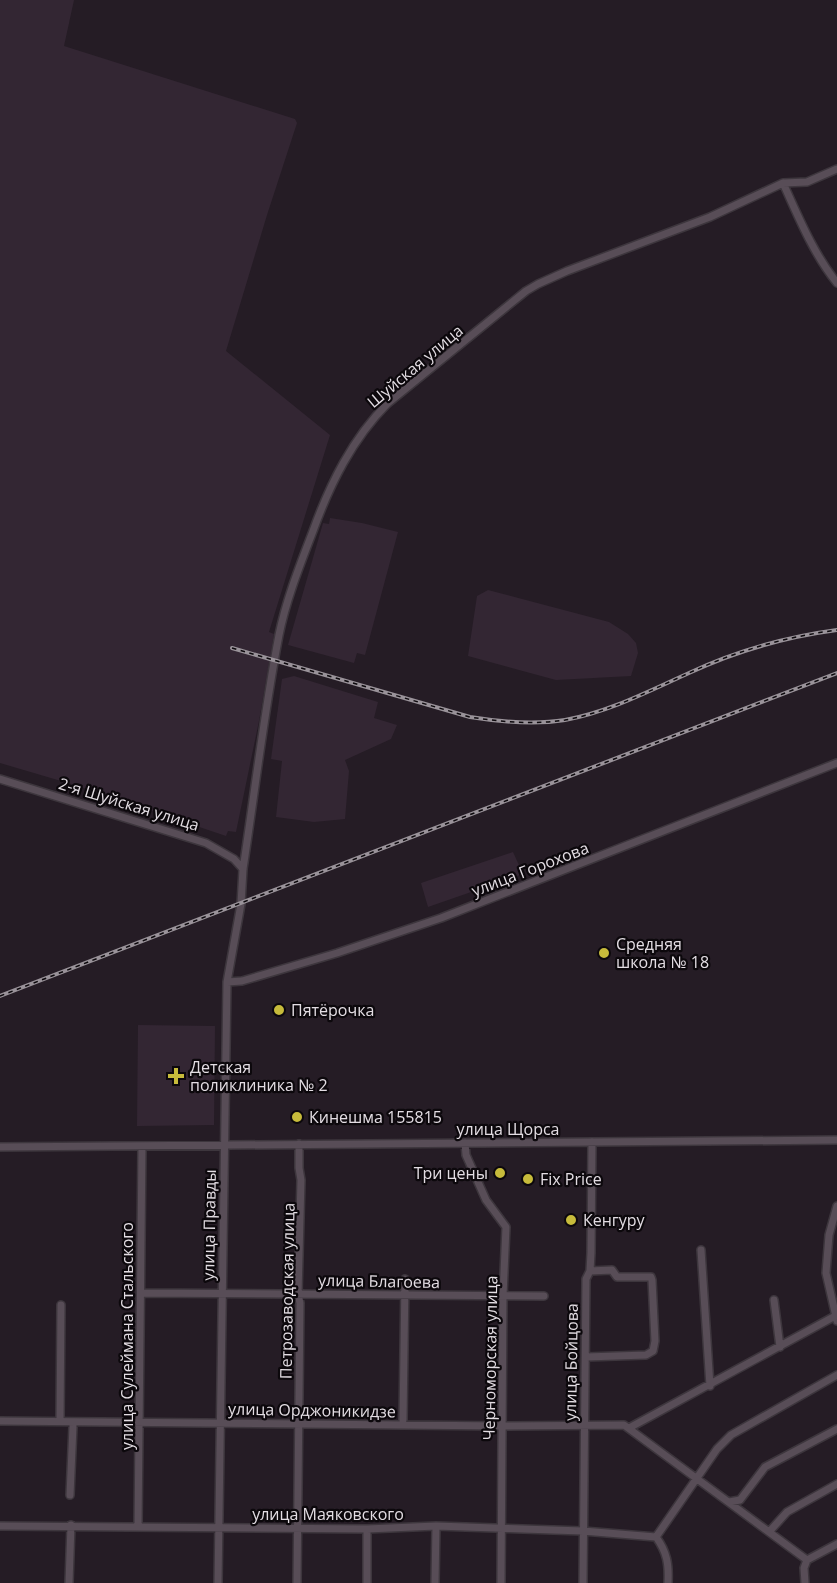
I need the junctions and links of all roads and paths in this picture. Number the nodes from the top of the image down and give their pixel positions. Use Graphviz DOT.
graph roads {
  1 [pos="837,169"];
  2 [pos="783,183"];
  3 [pos="837,283"];
  4 [pos="837,763"];
  5 [pos="0,779"];
  6 [pos="243,869"];
  7 [pos="227,982"];
  8 [pos="837,1140"];
  9 [pos="592,1142"];
  10 [pos="465,1143"];
  11 [pos="299,1144"];
  12 [pos="224,1145"];
  13 [pos="142,1146"];
  14 [pos="0,1147"];
  15 [pos="837,1206"];
  16 [pos="701,1250"];
  17 [pos="590,1271"];
  18 [pos="405,1279"];
  19 [pos="141,1293"];
  20 [pos="221,1293"];
  21 [pos="298,1294"];
  22 [pos="405,1295"];
  23 [pos="503,1296"];
  24 [pos="544,1296"];
  25 [pos="774,1300"];
  26 [pos="61,1305"];
  27 [pos="836,1317"];
  28 [pos="780,1347"];
  29 [pos="586,1357"];
  30 [pos="837,1375"];
  31 [pos="710,1386"];
  32 [pos="403,1420"];
  33 [pos="0,1421"];
  34 [pos="60,1421"];
  35 [pos="141,1422"];
  36 [pos="219,1422"];
  37 [pos="299,1423"];
  38 [pos="583,1425"];
  39 [pos="73,1426"];
  40 [pos="502,1426"];
  41 [pos="627,1427"];
  42 [pos="837,1429"];
  43 [pos="698,1477"];
  44 [pos="837,1484"];
  45 [pos="70,1495"];
  46 [pos="729,1502"];
  47 [pos="71,1525"];
  48 [pos="0,1526"];
  49 [pos="436,1526"];
  50 [pos="138,1527"];
  51 [pos="218,1528"];
  52 [pos="298,1529"];
  53 [pos="367,1529"];
  54 [pos="502,1529"];
  55 [pos="583,1531"];
  56 [pos="769,1532"];
  57 [pos="656,1537"];
  58 [pos="837,1544"];
  59 [pos="807,1560"];
  60 [pos="69,1583"];
  61 [pos="218,1583"];
  62 [pos="297,1583"];
  63 [pos="367,1583"];
  64 [pos="435,1583"];
  65 [pos="501,1583"];
  66 [pos="583,1583"];
  67 [pos="668,1583"];
  68 [pos="805,1583"];
  1 -- 2 [label="street, Шуйская улица"];
  2 -- 3 [label="street"];
  2 -- 6 [label="street, Шуйская улица"];
  4 -- 7 [label="street, улица Горохова"];
  5 -- 6 [label="street, 2-я Шуйская улица"];
  6 -- 7 [label="street, улица Правды"];
  7 -- 12 [label="street, улица Правды"];
  8 -- 9 [label="street, улица Щорса"];
  9 -- 10 [label="street, улица Щорса"];
  9 -- 17 [label="street, улица Бойцова"];
  10 -- 11 [label="street, улица Щорса"];
  10 -- 23 [label="street, Черноморская улица"];
  11 -- 12 [label="street, улица Щорса"];
  11 -- 21 [label="street, Петрозаводская улица"];
  12 -- 13 [label="street, улица Щорса"];
  12 -- 20 [label="street, улица Правды"];
  13 -- 14 [label="street, улица Щорса"];
  13 -- 19 [label="street, улица Сулеймана Стальского"];
  15 -- 27 [label="street"];
  16 -- 31 [label="street"];
  17 -- 29 [label="street, улица Бойцова"];
  17 -- 29 [label="street"];
  18 -- 22 [label="street"];
  19 -- 20 [label="street, улица Благоева"];
  19 -- 35 [label="street, улица Сулеймана Стальского"];
  20 -- 21 [label="street, улица Благоева"];
  20 -- 36 [label="street, улица Правды"];
  21 -- 22 [label="street, улица Благоева"];
  21 -- 37 [label="street, Петрозаводская улица"];
  22 -- 23 [label="street, улица Благоева"];
  22 -- 32 [label="street"];
  23 -- 24 [label="street, улица Благоева"];
  23 -- 40 [label="street, Черноморская улица"];
  25 -- 28 [label="street"];
  26 -- 34 [label="street"];
  27 -- 28 [label="street, улица Орджоникидзе"];
  28 -- 31 [label="street, улица Орджоникидзе"];
  29 -- 38 [label="street, улица Бойцова"];
  30 -- 43 [label="street"];
  31 -- 41 [label="street, улица Орджоникидзе"];
  33 -- 34 [label="street, улица Орджоникидзе"];
  34 -- 35 [label="street, улица Орджоникидзе"];
  35 -- 36 [label="street, улица Орджоникидзе"];
  35 -- 50 [label="street, улица Сулеймана Стальского"];
  36 -- 37 [label="street, улица Орджоникидзе"];
  36 -- 51 [label="street, улица Правды"];
  37 -- 40 [label="street, улица Орджоникидзе"];
  37 -- 52 [label="street, Петрозаводская улица"];
  38 -- 40 [label="street, улица Орджоникидзе"];
  38 -- 41 [label="street, улица Орджоникидзе"];
  38 -- 55 [label="street, улица Бойцова"];
  39 -- 45 [label="street"];
  40 -- 54 [label="street, Черноморская улица"];
  41 -- 43 [label="street"];
  42 -- 46 [label="street"];
  43 -- 46 [label="street"];
  43 -- 57 [label="street"];
  44 -- 56 [label="street"];
  46 -- 56 [label="street"];
  47 -- 48 [label="street, улица Маяковского"];
  47 -- 50 [label="street, улица Маяковского"];
  47 -- 60 [label="street"];
  49 -- 53 [label="street, улица Маяковского"];
  49 -- 54 [label="street, улица Маяковского"];
  49 -- 64 [label="street"];
  50 -- 51 [label="street, улица Маяковского"];
  51 -- 52 [label="street, улица Маяковского"];
  51 -- 61 [label="street, улица Правды"];
  52 -- 53 [label="street, улица Маяковского"];
  52 -- 62 [label="street, Петрозаводская улица"];
  53 -- 63 [label="street"];
  54 -- 55 [label="street, улица Маяковского"];
  54 -- 65 [label="street, Черноморская улица"];
  55 -- 57 [label="street, улица Маяковского"];
  55 -- 66 [label="street, улица Бойцова"];
  56 -- 59 [label="street"];
  57 -- 67 [label="street"];
  58 -- 59 [label="street"];
  59 -- 68 [label="street"];
}
